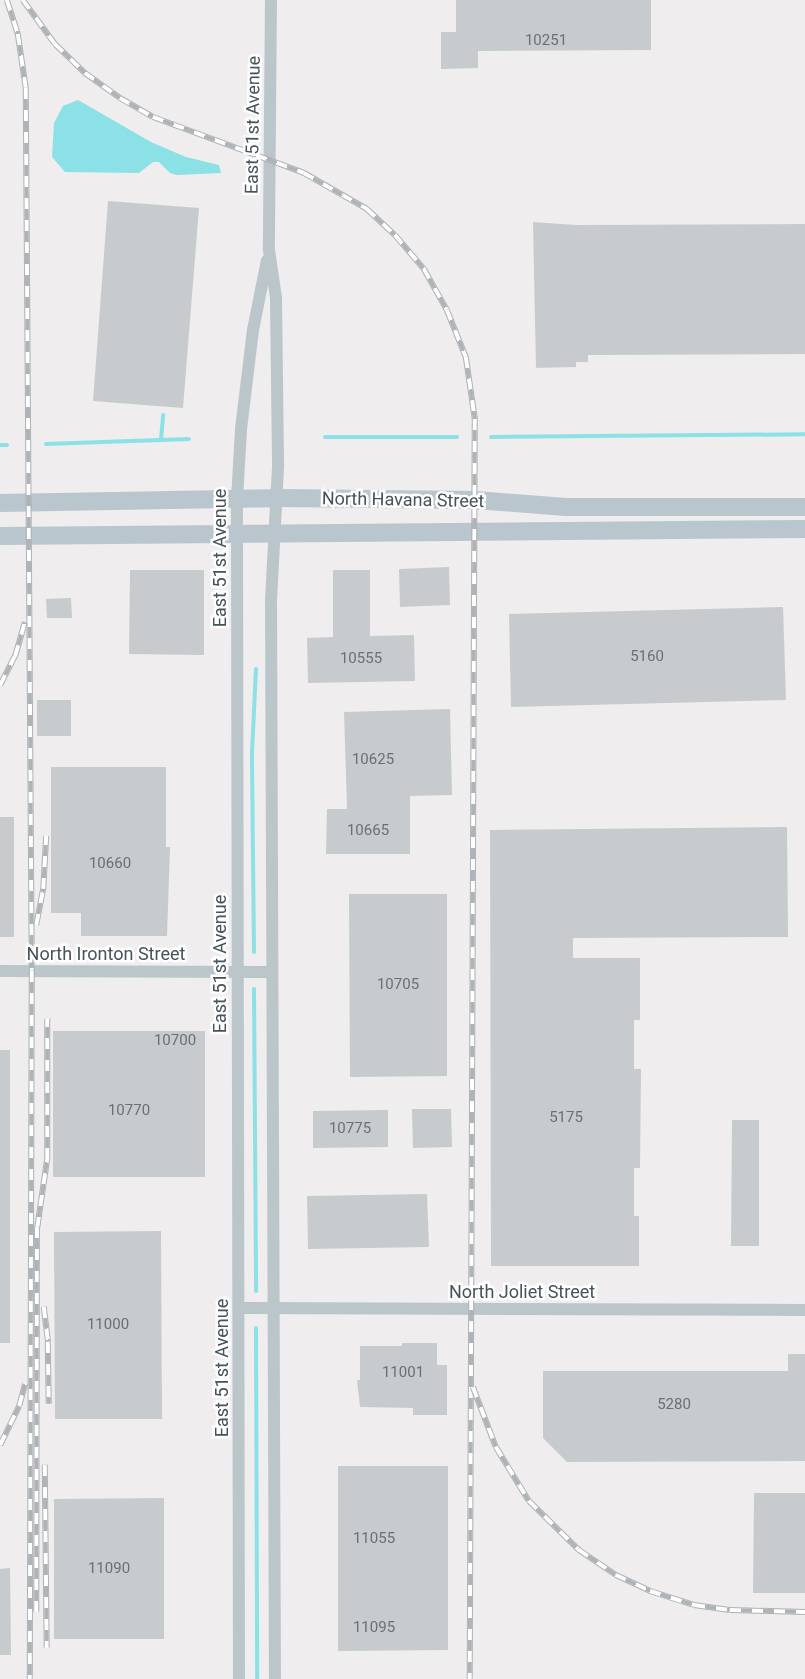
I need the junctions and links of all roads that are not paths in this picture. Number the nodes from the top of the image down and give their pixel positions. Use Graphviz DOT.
graph roads {
  1 [pos="271,0"];
  2 [pos="269,250"];
  3 [pos="276,498"];
  4 [pos="237,499"];
  5 [pos="0,503"];
  6 [pos="805,507"];
  7 [pos="805,529"];
  8 [pos="237,533"];
  9 [pos="274,534"];
  10 [pos="0,536"];
  11 [pos="0,971"];
  12 [pos="238,972"];
  13 [pos="272,972"];
  14 [pos="239,1308"];
  15 [pos="274,1308"];
  16 [pos="805,1310"];
  17 [pos="239,1679"];
  18 [pos="275,1679"];
  1 -- 2 [label="street, East 51st Avenue"];
  2 -- 3 [label="street, East 51st Avenue"];
  2 -- 4 [label="street, East 51st Avenue"];
  3 -- 4 [label="main road, North Havana Street"];
  3 -- 6 [label="main road, North Havana Street"];
  3 -- 9 [label="street, East 51st Avenue"];
  4 -- 5 [label="main road, North Havana Street"];
  4 -- 8 [label="street, East 51st Avenue"];
  7 -- 9 [label="main road, North Havana Street"];
  8 -- 9 [label="main road, North Havana Street"];
  8 -- 10 [label="main road, North Havana Street"];
  8 -- 12 [label="street, East 51st Avenue"];
  9 -- 13 [label="street, East 51st Avenue"];
  11 -- 12 [label="street, North Ironton Street"];
  12 -- 13 [label="street, North Ironton Street"];
  12 -- 14 [label="street, East 51st Avenue"];
  13 -- 15 [label="street, East 51st Avenue"];
  14 -- 15 [label="street, North Joliet Street"];
  14 -- 17 [label="street, East 51st Avenue"];
  15 -- 16 [label="street, North Joliet Street"];
  15 -- 18 [label="street, East 51st Avenue"];
}
